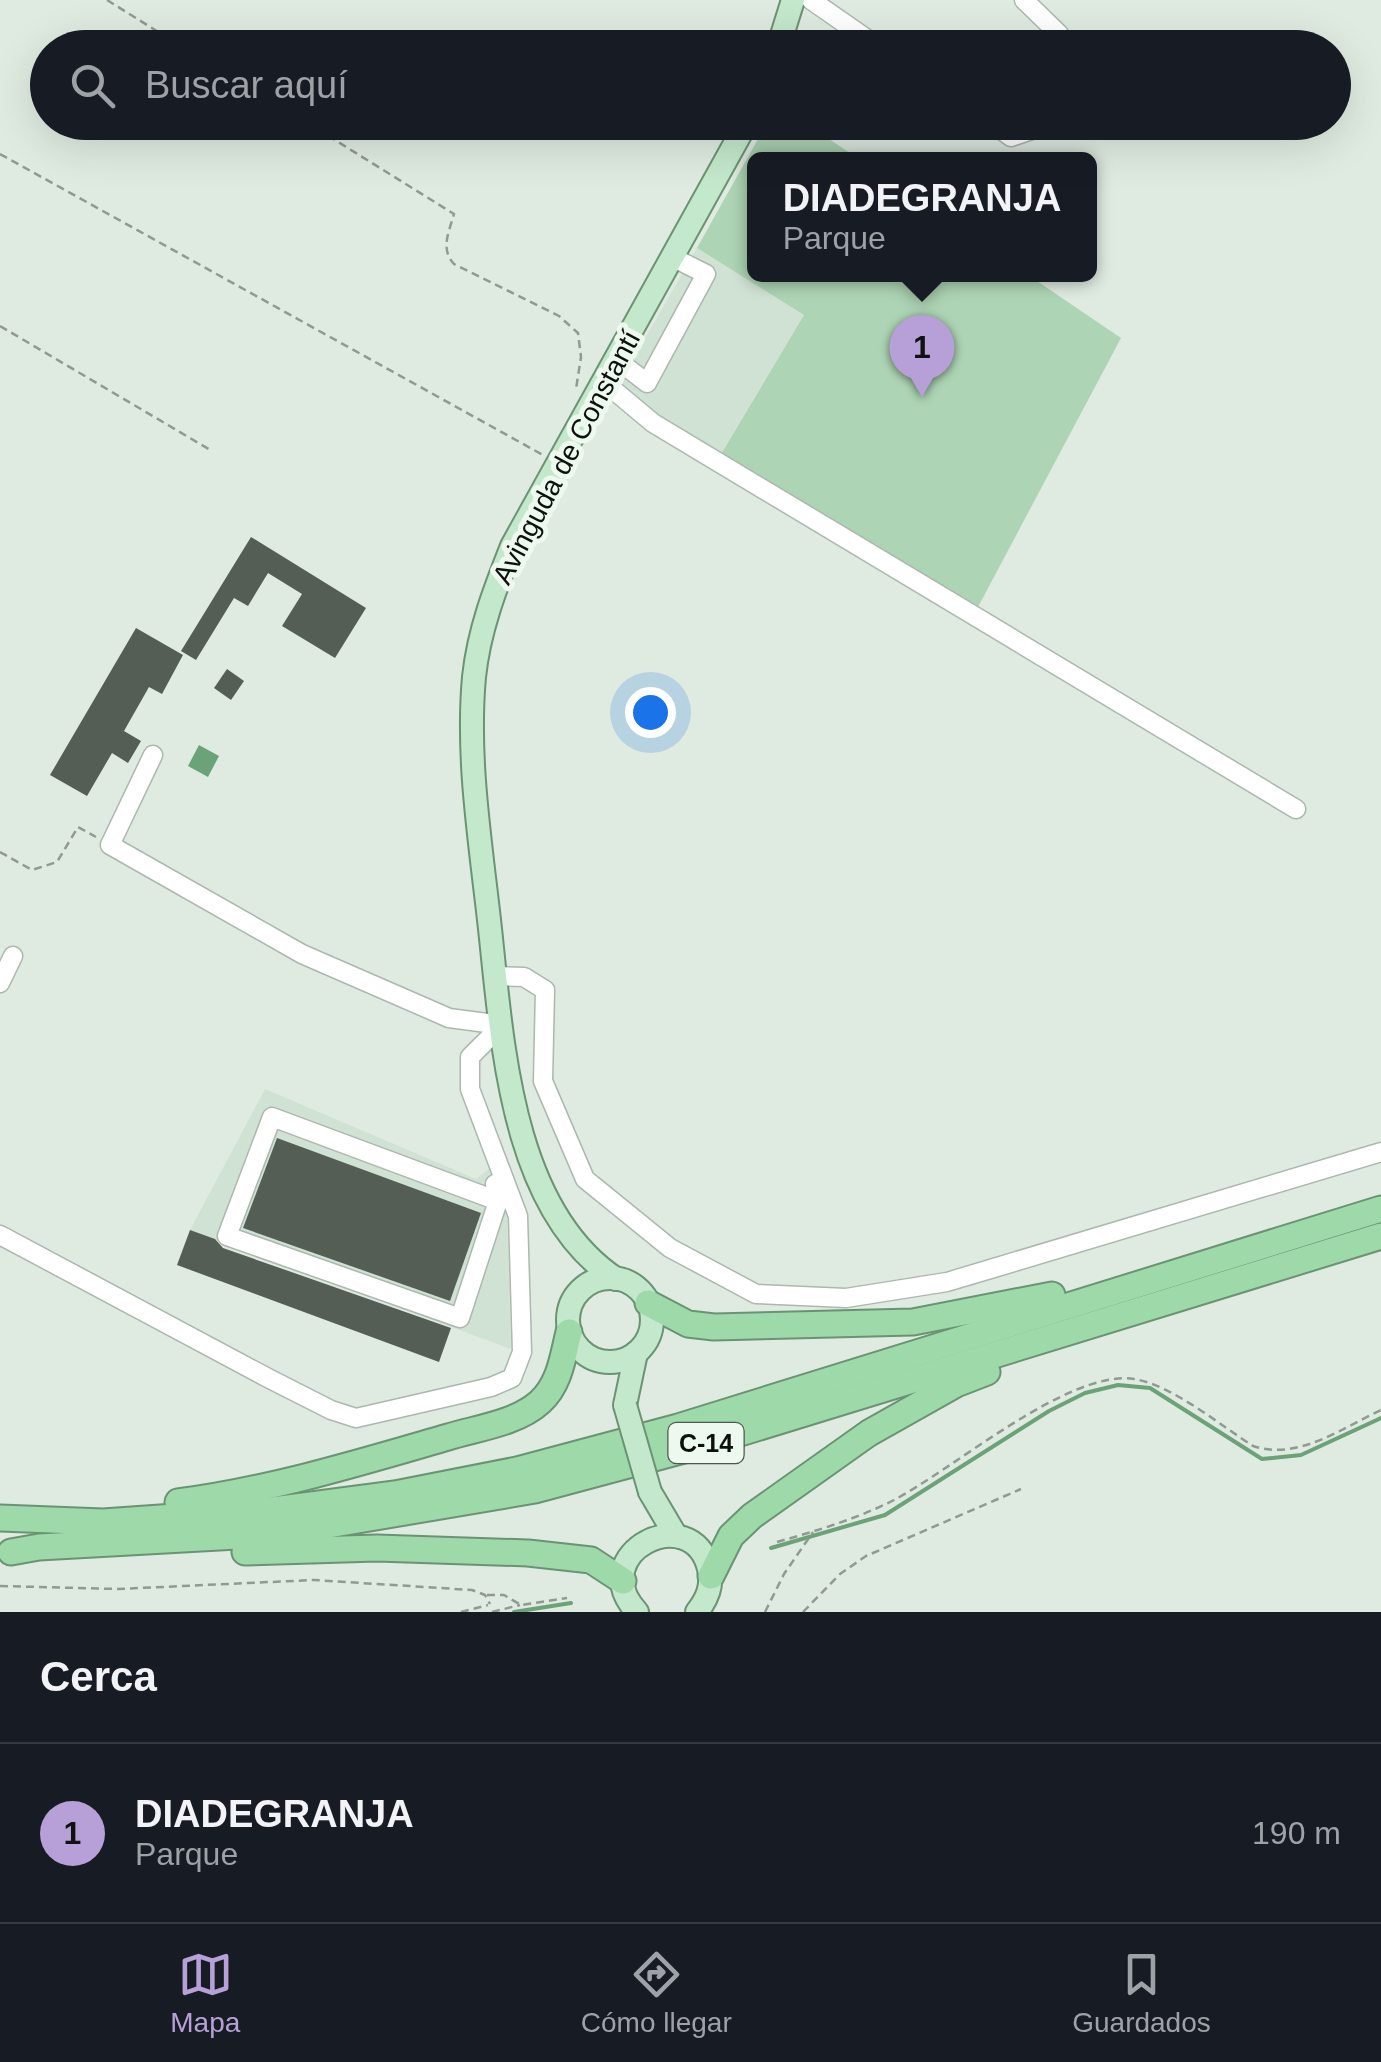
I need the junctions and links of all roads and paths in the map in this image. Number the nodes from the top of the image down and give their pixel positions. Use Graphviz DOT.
graph roads {
  1 [pos="107,0"];
  2 [pos="793,0"];
  3 [pos="811,0"];
  4 [pos="1024,0"];
  5 [pos="155,30"];
  6 [pos="784,30"];
  7 [pos="854,30"];
  8 [pos="1055,30"];
  9 [pos="335,140"];
  10 [pos="737,140"];
  11 [pos="0,154"];
  12 [pos="674,258"];
  13 [pos="0,326"];
  14 [pos="616,359"];
  15 [pos="604,382"];
  16 [pos="575,396"];
  17 [pos="212,450"];
  18 [pos="557,463"];
  19 [pos="154,755"];
  20 [pos="1296,810"];
  21 [pos="110,845"];
  22 [pos="0,852"];
  23 [pos="13,956"];
  24 [pos="496,976"];
  25 [pos="0,982"];
  26 [pos="502,1026"];
  27 [pos="1381,1152"];
  28 [pos="504,1180"];
  29 [pos="498,1201"];
  30 [pos="1381,1209"];
  31 [pos="561,1224"];
  32 [pos="0,1235"];
  33 [pos="1295,1236"];
  34 [pos="1381,1236"];
  35 [pos="616,1278"];
  36 [pos="574,1300"];
  37 [pos="648,1303"];
  38 [pos="569,1332"];
  39 [pos="1074,1332"];
  40 [pos="636,1353"];
  41 [pos="597,1361"];
  42 [pos="626,1406"];
  43 [pos="1381,1410"];
  44 [pos="1022,1488"];
  45 [pos="650,1492"];
  46 [pos="0,1518"];
  47 [pos="68,1518"];
  48 [pos="812,1532"];
  49 [pos="676,1536"];
  50 [pos="645,1541"];
  51 [pos="777,1542"];
  52 [pos="6,1552"];
  53 [pos="711,1576"];
  54 [pos="623,1581"];
  55 [pos="0,1586"];
  56 [pos="485,1595"];
  57 [pos="567,1598"];
  58 [pos="490,1604"];
  59 [pos="521,1605"];
  60 [pos="461,1612"];
  61 [pos="490,1612"];
  62 [pos="638,1612"];
  63 [pos="697,1612"];
  64 [pos="766,1612"];
  65 [pos="803,1612"];
  1 -- 5 [label="path"];
  2 -- 6 [label="main road"];
  3 -- 7 [label="lane"];
  4 -- 8 [label="lane"];
  9 -- 16 [label="path"];
  10 -- 12 [label="main road, Avinguda de Constantí"];
  11 -- 18 [label="path"];
  12 -- 14 [label="main road, Avinguda de Constantí"];
  12 -- 14 [label="lane"];
  13 -- 17 [label="path"];
  14 -- 15 [label="main road, Avinguda de Constantí"];
  15 -- 18 [label="main road, Avinguda de Constantí"];
  15 -- 20 [label="lane"];
  18 -- 24 [label="main road, Avinguda de Constantí"];
  19 -- 21 [label="lane"];
  21 -- 22 [label="path"];
  21 -- 26 [label="lane"];
  23 -- 25 [label="lane"];
  24 -- 26 [label="main road, Avinguda de Constantí"];
  24 -- 27 [label="lane"];
  26 -- 28 [label="lane"];
  26 -- 31 [label="main road, Avinguda de Constantí"];
  28 -- 29 [label="lane"];
  28 -- 32 [label="lane"];
  29 -- 29 [label="lane"];
  30 -- 33 [label="highway, C-14"];
  31 -- 35 [label="main road"];
  31 -- 36 [label="main road"];
  33 -- 37 [label="highway"];
  33 -- 47 [label="highway, C-14"];
  34 -- 39 [label="highway, C-14"];
  35 -- 36 [label="main road"];
  35 -- 37 [label="main road"];
  36 -- 38 [label="main road"];
  37 -- 40 [label="main road"];
  38 -- 41 [label="main road"];
  38 -- 47 [label="highway"];
  39 -- 52 [label="highway, C-14"];
  39 -- 53 [label="highway"];
  40 -- 41 [label="main road"];
  40 -- 42 [label="main road"];
  41 -- 42 [label="main road"];
  42 -- 45 [label="main road, bridge"];
  43 -- 48 [label="path"];
  44 -- 65 [label="path"];
  45 -- 49 [label="main road"];
  45 -- 50 [label="main road"];
  46 -- 47 [label="highway, C-14"];
  48 -- 51 [label="path"];
  48 -- 64 [label="path"];
  49 -- 50 [label="main road"];
  49 -- 53 [label="main road"];
  50 -- 54 [label="main road"];
  52 -- 54 [label="highway"];
  53 -- 63 [label="main road"];
  54 -- 62 [label="main road"];
  55 -- 56 [label="path"];
  56 -- 58 [label="path"];
  56 -- 59 [label="path"];
  57 -- 59 [label="path"];
  58 -- 60 [label="path"];
  58 -- 61 [label="path"];
  59 -- 61 [label="path"];
}
